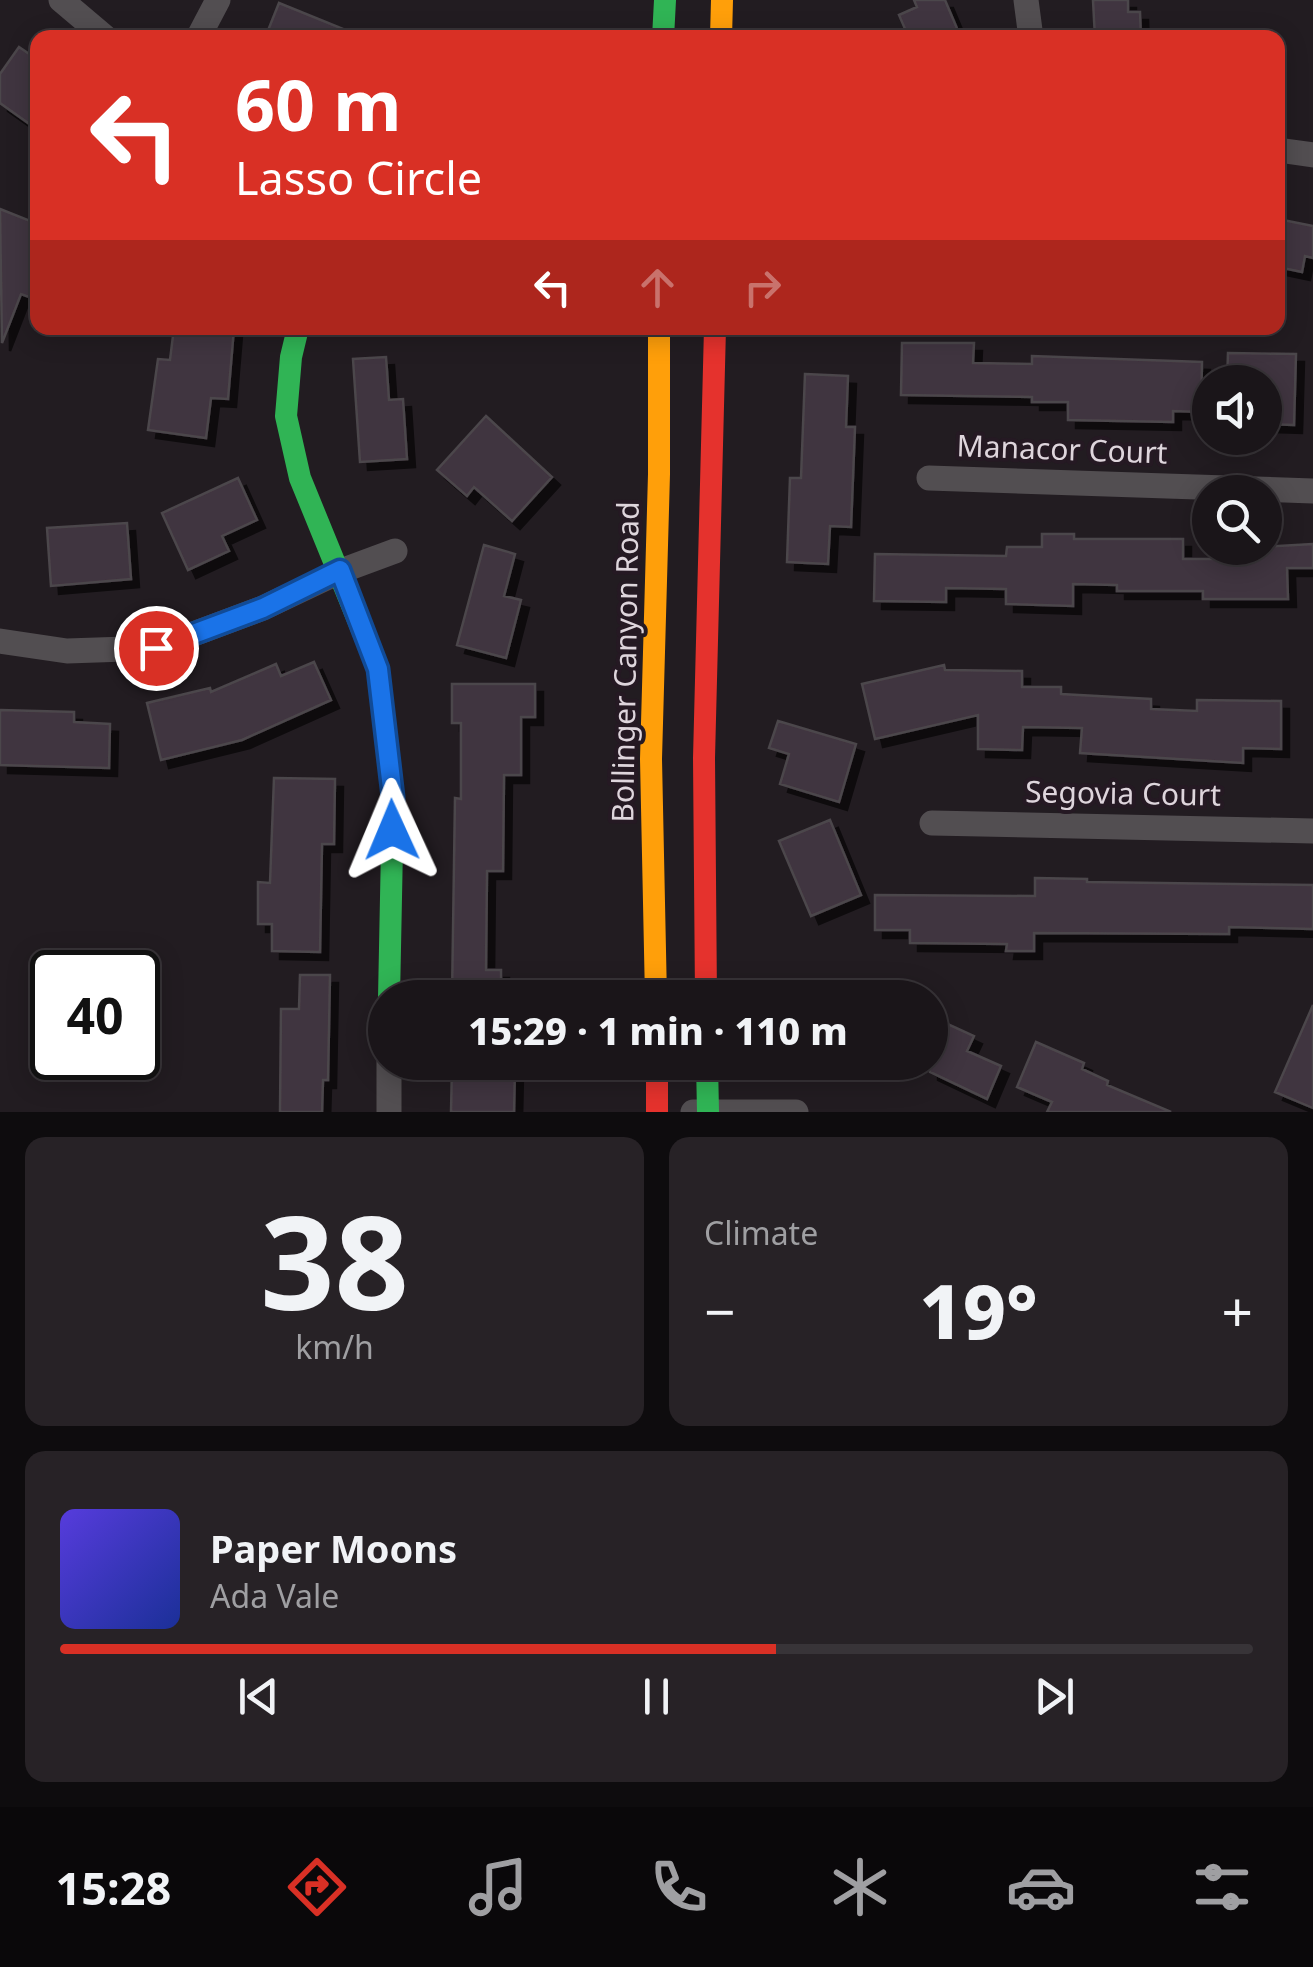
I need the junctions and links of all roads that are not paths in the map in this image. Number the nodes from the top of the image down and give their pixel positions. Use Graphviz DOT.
graph roads {
  1 [pos="61,0"];
  2 [pos="218,0"];
  3 [pos="664,0"];
  4 [pos="722,0"];
  5 [pos="1026,0"];
  6 [pos="97,30"];
  7 [pos="202,30"];
  8 [pos="664,30"];
  9 [pos="721,30"];
  10 [pos="1030,30"];
  11 [pos="1285,151"];
  12 [pos="1313,155"];
  13 [pos="296,335"];
  14 [pos="659,335"];
  15 [pos="715,335"];
  16 [pos="929,478"];
  17 [pos="1313,492"];
  18 [pos="394,551"];
  19 [pos="340,570"];
  20 [pos="0,641"];
  21 [pos="932,823"];
  22 [pos="1313,831"];
  23 [pos="388,980"];
  24 [pos="656,980"];
  25 [pos="706,980"];
  26 [pos="388,1080"];
  27 [pos="657,1080"];
  28 [pos="706,1080"];
  29 [pos="388,1112"];
  30 [pos="657,1112"];
  31 [pos="703,1112"];
  32 [pos="796,1112"];
  1 -- 6 [label="street"];
  2 -- 7 [label="street"];
  3 -- 8 [label="main road"];
  4 -- 9 [label="main road"];
  5 -- 10 [label="street"];
  11 -- 12 [label="street"];
  13 -- 19 [label="main road"];
  14 -- 24 [label="main road, Bollinger Canyon Road"];
  15 -- 25 [label="main road"];
  16 -- 17 [label="street, Manacor Court"];
  18 -- 19 [label="street"];
  19 -- 20 [label="street"];
  19 -- 23 [label="main road"];
  21 -- 22 [label="street, Segovia Court"];
  26 -- 29 [label="street"];
  27 -- 30 [label="main road"];
  28 -- 31 [label="main road"];
  31 -- 32 [label="street"];
}
